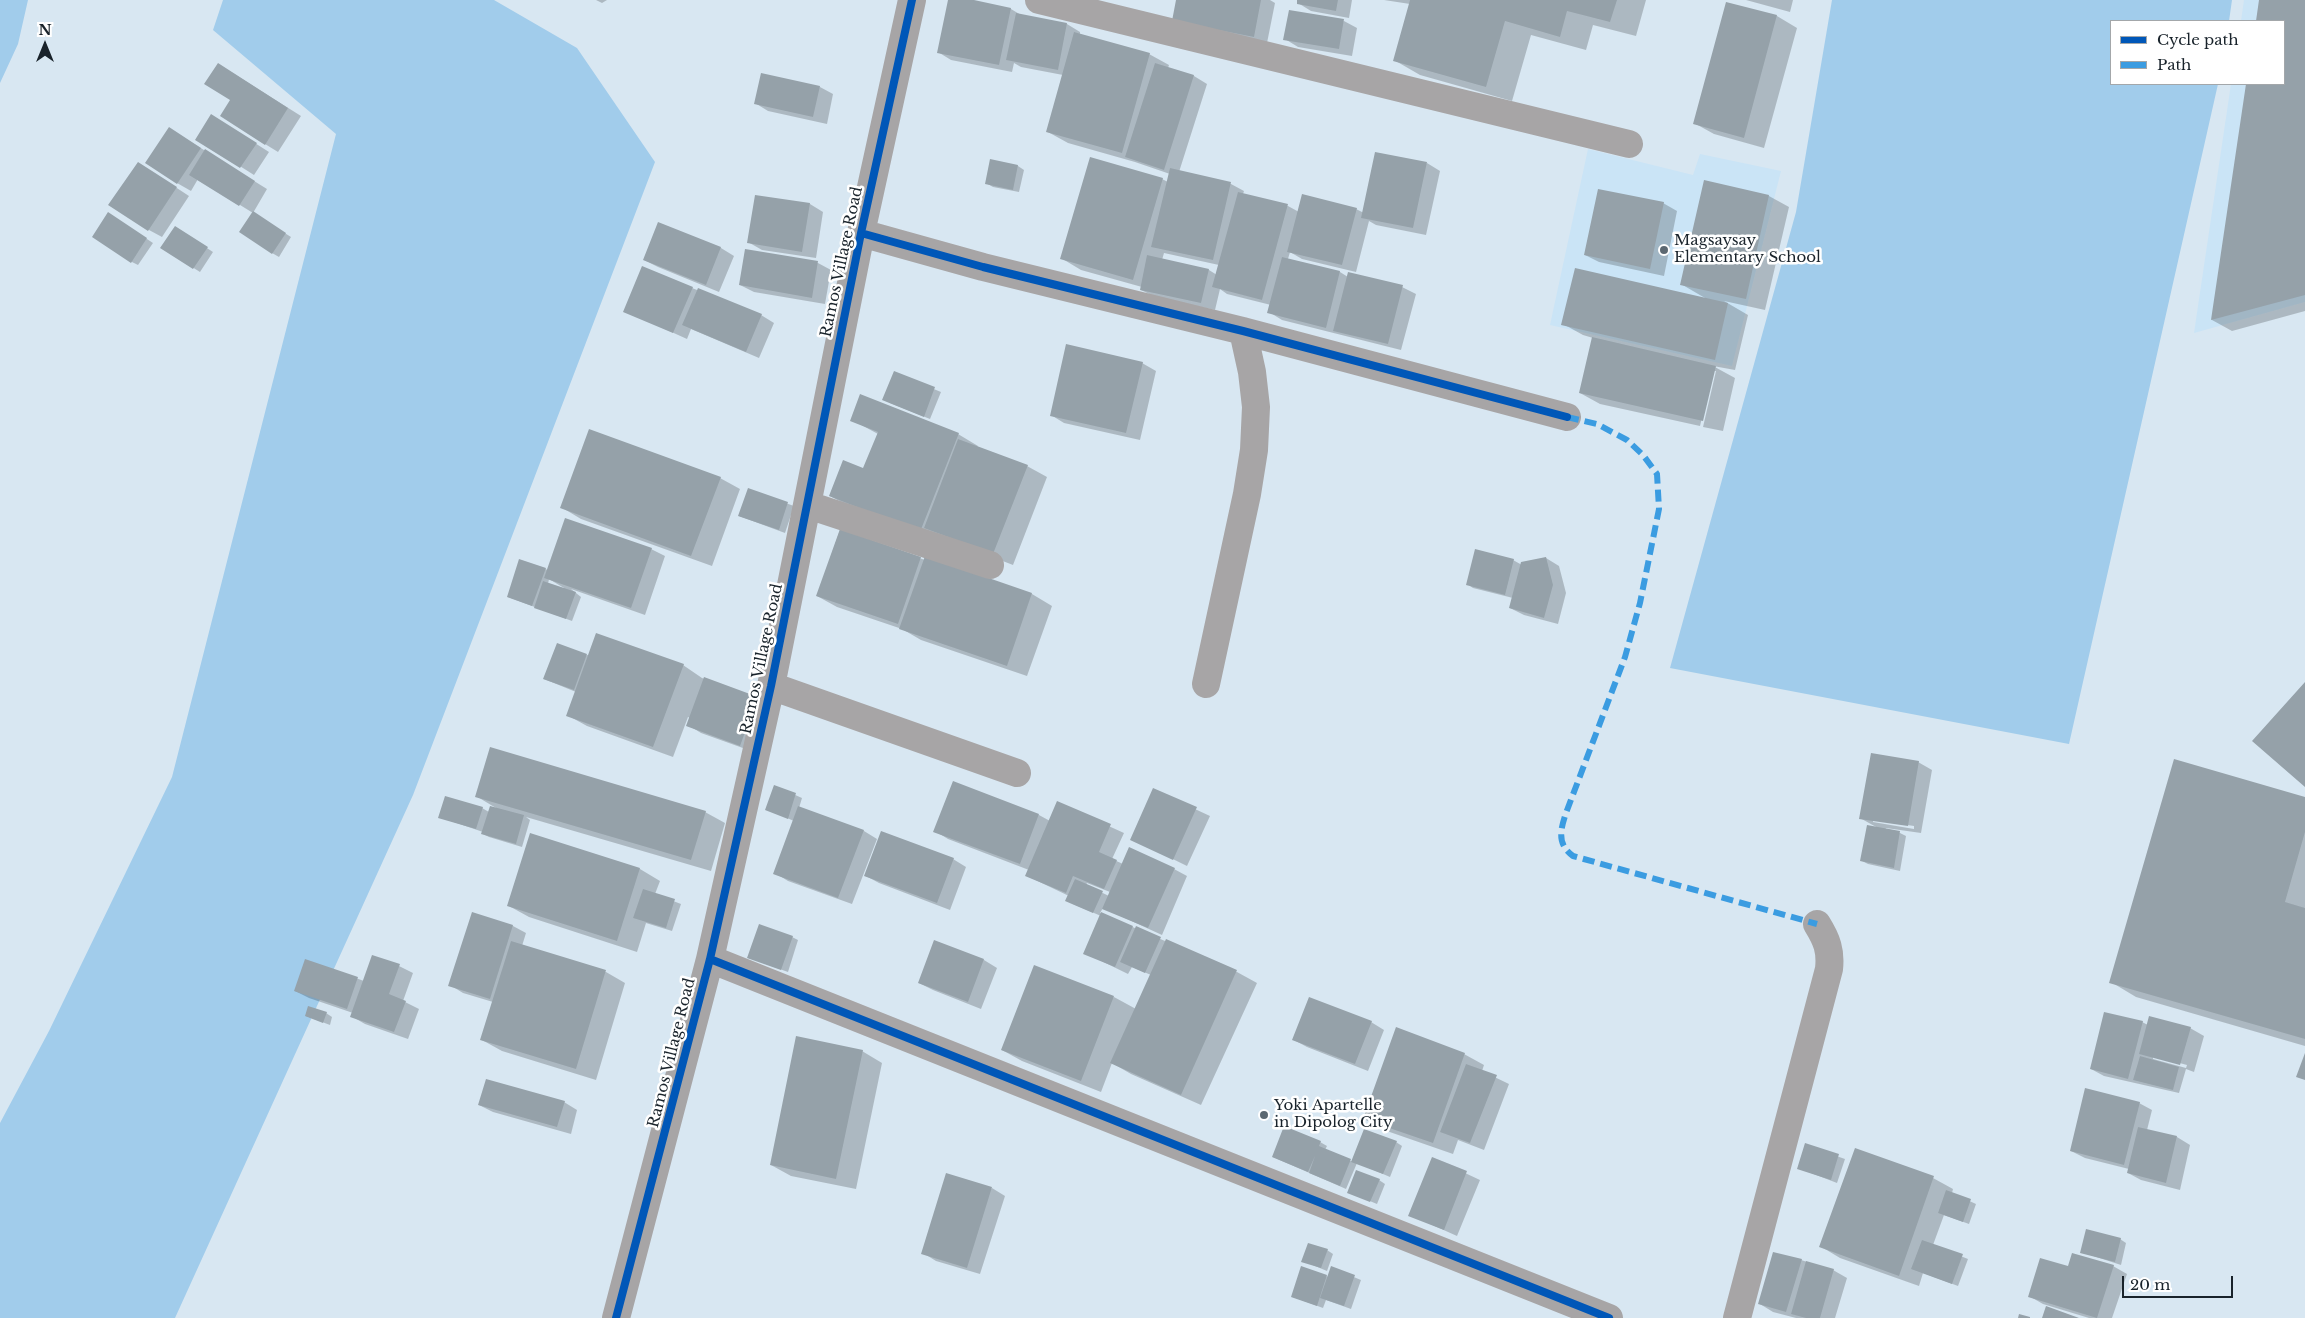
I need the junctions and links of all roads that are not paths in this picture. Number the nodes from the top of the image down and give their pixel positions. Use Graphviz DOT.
graph roads {
  1 [pos="912,0"];
  2 [pos="1039,0"];
  3 [pos="1629,144"];
  4 [pos="861,233"];
  5 [pos="1243,331"];
  6 [pos="1567,416"];
  7 [pos="808,505"];
  8 [pos="990,565"];
  9 [pos="1206,684"];
  10 [pos="771,686"];
  11 [pos="1017,772"];
  12 [pos="1818,924"];
  13 [pos="710,960"];
  14 [pos="616,1318"];
  15 [pos="1609,1318"];
  16 [pos="1737,1318"];
  1 -- 4 [label="street, Ramos Village Road"];
  2 -- 3 [label="street"];
  4 -- 5 [label="street"];
  4 -- 7 [label="street, Ramos Village Road"];
  5 -- 6 [label="street"];
  5 -- 9 [label="street"];
  7 -- 8 [label="street"];
  7 -- 10 [label="street, Ramos Village Road"];
  10 -- 11 [label="street"];
  10 -- 13 [label="street, Ramos Village Road"];
  12 -- 16 [label="street"];
  13 -- 14 [label="street, Ramos Village Road"];
  13 -- 15 [label="street"];
}
